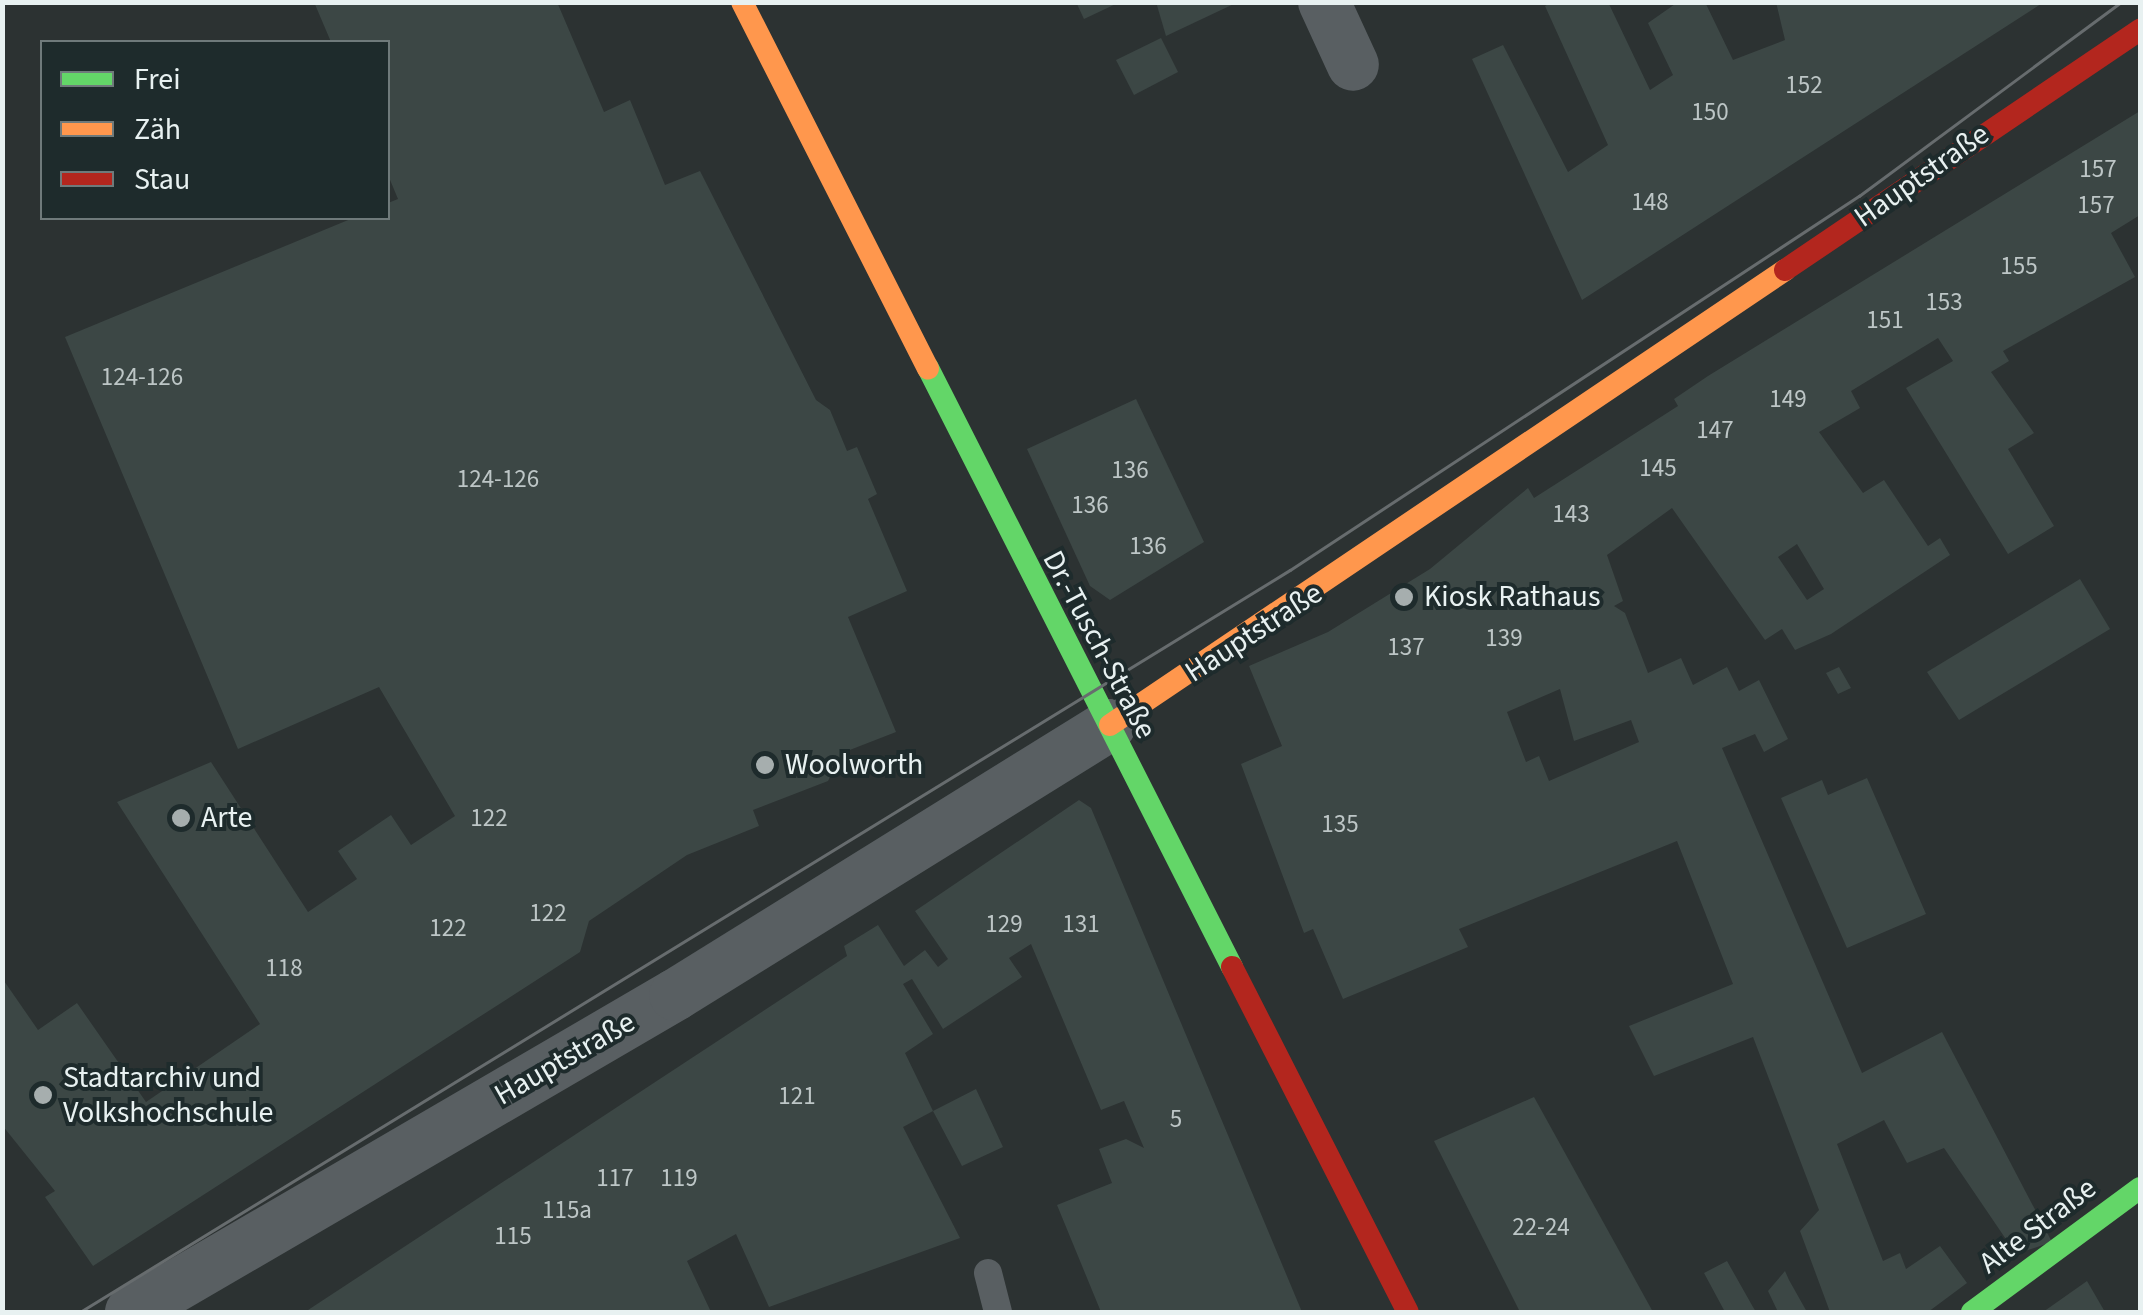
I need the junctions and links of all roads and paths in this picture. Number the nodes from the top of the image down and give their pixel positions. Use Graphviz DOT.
graph roads {
  1 [pos="742,2"];
  2 [pos="1324,2"];
  3 [pos="2140,30"];
  4 [pos="1353,65"];
  5 [pos="1110,725"];
  6 [pos="2140,1188"];
  7 [pos="988,1273"];
  8 [pos="131,1312"];
  9 [pos="998,1312"];
  10 [pos="1408,1312"];
  11 [pos="1972,1312"];
  1 -- 5 [label="street, Dr.-Tusch-Straße"];
  2 -- 4 [label="street"];
  3 -- 5 [label="street, Hauptstraße"];
  5 -- 8 [label="street, Hauptstraße"];
  5 -- 10 [label="street, Dr.-Tusch-Straße"];
  6 -- 11 [label="street, Alte Straße"];
  7 -- 9 [label="lane"];
}
